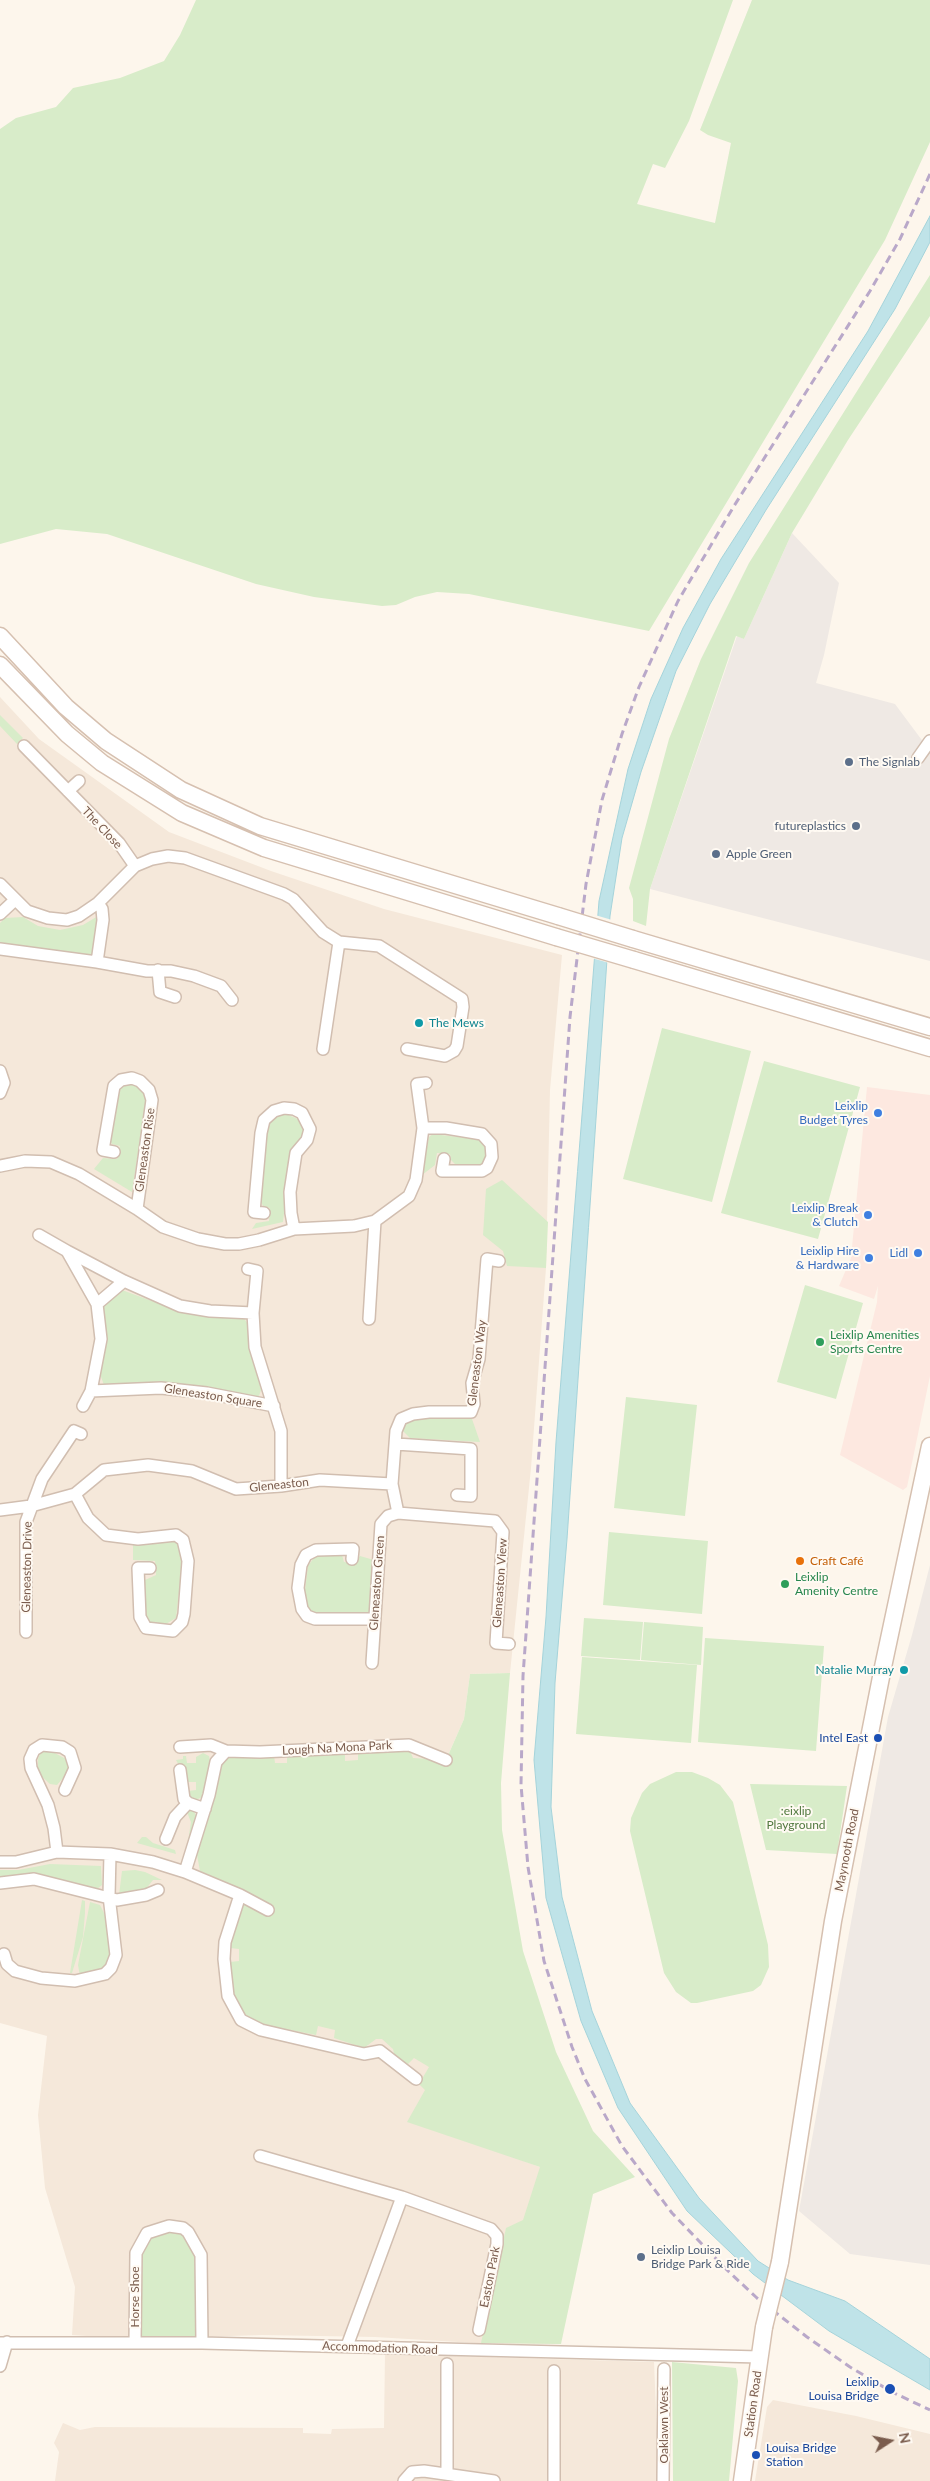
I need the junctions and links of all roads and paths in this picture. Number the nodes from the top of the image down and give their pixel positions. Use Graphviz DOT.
graph roads {
  1 [pos="0,636"];
  2 [pos="0,665"];
  3 [pos="930,741"];
  4 [pos="24,746"];
  5 [pos="918,758"];
  6 [pos="78,782"];
  7 [pos="68,792"];
  8 [pos="135,866"];
  9 [pos="0,884"];
  10 [pos="15,900"];
  11 [pos="98,903"];
  12 [pos="0,914"];
  13 [pos="339,942"];
  14 [pos="0,949"];
  15 [pos="97,962"];
  16 [pos="158,970"];
  17 [pos="175,997"];
  18 [pos="232,1000"];
  19 [pos="930,1027"];
  20 [pos="930,1048"];
  21 [pos="323,1049"];
  22 [pos="407,1049"];
  23 [pos="0,1071"];
  24 [pos="426,1083"];
  25 [pos="0,1093"];
  26 [pos="423,1128"];
  27 [pos="114,1152"];
  28 [pos="444,1159"];
  29 [pos="0,1166"];
  30 [pos="138,1209"];
  31 [pos="264,1213"];
  32 [pos="375,1221"];
  33 [pos="294,1229"];
  34 [pos="39,1235"];
  35 [pos="67,1251"];
  36 [pos="499,1261"];
  37 [pos="248,1269"];
  38 [pos="124,1282"];
  39 [pos="98,1304"];
  40 [pos="253,1313"];
  41 [pos="369,1319"];
  42 [pos="91,1391"];
  43 [pos="83,1406"];
  44 [pos="274,1406"];
  45 [pos="81,1434"];
  46 [pos="396,1444"];
  47 [pos="930,1446"];
  48 [pos="392,1484"];
  49 [pos="281,1486"];
  50 [pos="74,1494"];
  51 [pos="457,1495"];
  52 [pos="31,1506"];
  53 [pos="0,1510"];
  54 [pos="398,1513"];
  55 [pos="352,1559"];
  56 [pos="150,1568"];
  57 [pos="375,1619"];
  58 [pos="26,1632"];
  59 [pos="508,1644"];
  60 [pos="372,1663"];
  61 [pos="180,1747"];
  62 [pos="226,1751"];
  63 [pos="446,1760"];
  64 [pos="180,1770"];
  65 [pos="65,1790"];
  66 [pos="188,1803"];
  67 [pos="205,1809"];
  68 [pos="166,1839"];
  69 [pos="57,1852"];
  70 [pos="110,1854"];
  71 [pos="0,1862"];
  72 [pos="185,1872"];
  73 [pos="0,1882"];
  74 [pos="158,1890"];
  75 [pos="240,1895"];
  76 [pos="109,1896"];
  77 [pos="268,1910"];
  78 [pos="4,1954"];
  79 [pos="416,2079"];
  80 [pos="260,2156"];
  81 [pos="402,2197"];
  82 [pos="764,2329"];
  83 [pos="478,2330"];
  84 [pos="3,2342"];
  85 [pos="135,2343"];
  86 [pos="202,2343"];
  87 [pos="347,2346"];
  88 [pos="760,2357"];
  89 [pos="447,2364"];
  90 [pos="0,2366"];
  91 [pos="664,2369"];
  92 [pos="554,2371"];
  93 [pos="447,2473"];
  94 [pos="404,2481"];
  95 [pos="494,2481"];
  96 [pos="554,2481"];
  97 [pos="663,2481"];
  98 [pos="742,2481"];
  1 -- 19 [label="main road, bridge"];
  2 -- 20 [label="main road, bridge"];
  3 -- 5 [label="street"];
  4 -- 7 [label="street, The Close"];
  6 -- 7 [label="street"];
  7 -- 8 [label="street, The Close"];
  8 -- 11 [label="street"];
  8 -- 13 [label="street"];
  9 -- 10 [label="street"];
  10 -- 11 [label="street"];
  10 -- 12 [label="street"];
  11 -- 15 [label="street"];
  13 -- 21 [label="street"];
  13 -- 22 [label="street"];
  14 -- 15 [label="street"];
  15 -- 16 [label="street"];
  16 -- 17 [label="street"];
  16 -- 18 [label="street"];
  23 -- 25 [label="street"];
  24 -- 26 [label="street"];
  26 -- 28 [label="street"];
  26 -- 32 [label="street"];
  27 -- 30 [label="street, Gleneaston Rise"];
  29 -- 30 [label="street"];
  30 -- 33 [label="street"];
  31 -- 33 [label="street"];
  32 -- 33 [label="street"];
  32 -- 41 [label="street"];
  34 -- 35 [label="street"];
  35 -- 38 [label="street"];
  35 -- 39 [label="street"];
  36 -- 46 [label="street, Gleneaston Way"];
  37 -- 40 [label="street, Gleneaston Square"];
  38 -- 39 [label="street"];
  38 -- 40 [label="street"];
  39 -- 42 [label="street"];
  40 -- 44 [label="street, Gleneaston Square"];
  42 -- 43 [label="street"];
  42 -- 44 [label="street, Gleneaston Square"];
  44 -- 49 [label="street, Gleneaston Square"];
  45 -- 52 [label="street, Gleneaston Drive"];
  46 -- 48 [label="street, Gleneaston Way"];
  46 -- 51 [label="street"];
  47 -- 82 [label="main road, Maynooth Road, bridge"];
  48 -- 49 [label="street, Gleneaston"];
  48 -- 54 [label="street"];
  49 -- 50 [label="street, Gleneaston"];
  50 -- 52 [label="street, Gleneaston"];
  50 -- 56 [label="street"];
  52 -- 53 [label="street, Gleneaston"];
  52 -- 58 [label="street, Gleneaston Drive"];
  54 -- 57 [label="street, Gleneaston Green"];
  54 -- 59 [label="street, Gleneaston View"];
  55 -- 57 [label="street"];
  57 -- 60 [label="street, Gleneaston Green"];
  61 -- 62 [label="street, Lough Na Mona Park"];
  62 -- 63 [label="street, Lough Na Mona Park"];
  62 -- 67 [label="street"];
  64 -- 66 [label="street"];
  65 -- 69 [label="street"];
  66 -- 67 [label="street"];
  66 -- 68 [label="street"];
  67 -- 72 [label="street"];
  69 -- 70 [label="street"];
  69 -- 71 [label="street"];
  70 -- 72 [label="street"];
  70 -- 76 [label="street"];
  72 -- 75 [label="street"];
  73 -- 76 [label="street"];
  74 -- 76 [label="street"];
  75 -- 77 [label="street"];
  75 -- 79 [label="street"];
  76 -- 78 [label="street"];
  80 -- 81 [label="street, Easton Park"];
  81 -- 83 [label="street, Easton Park"];
  81 -- 87 [label="street"];
  82 -- 88 [label="main road, Station Road"];
  84 -- 85 [label="street, Accommodation Road"];
  84 -- 90 [label="street"];
  85 -- 86 [label="street, Accommodation Road"];
  85 -- 86 [label="street, Horse Shoe"];
  86 -- 87 [label="street, Accommodation Road"];
  87 -- 88 [label="street, Accommodation Road"];
  88 -- 98 [label="main road, Station Road"];
  89 -- 93 [label="street"];
  91 -- 97 [label="street, Oaklawn West"];
  92 -- 96 [label="street"];
  93 -- 94 [label="street"];
  93 -- 95 [label="street"];
}
